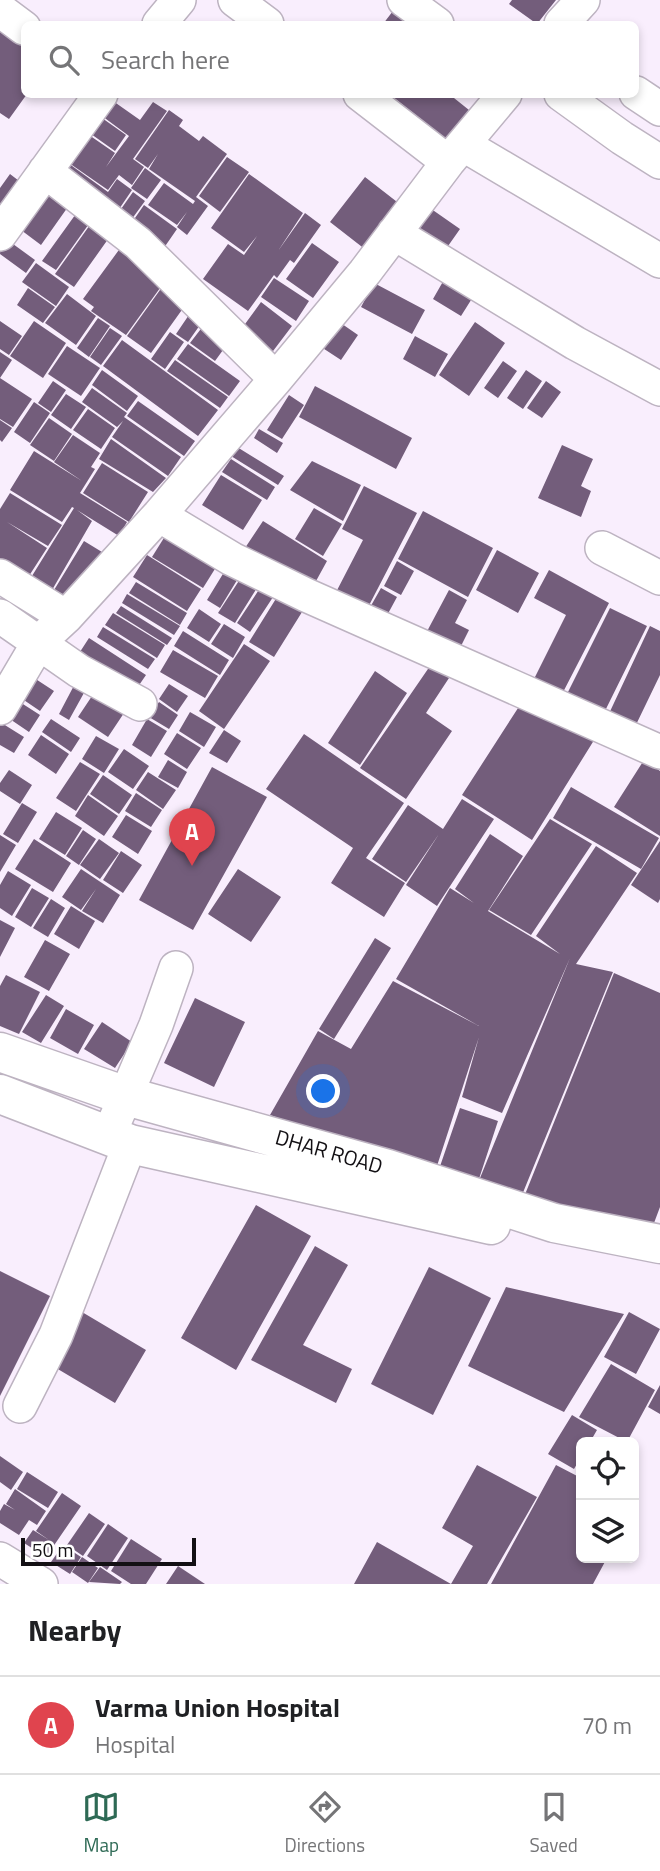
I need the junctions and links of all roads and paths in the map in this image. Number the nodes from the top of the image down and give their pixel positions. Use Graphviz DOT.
graph roads {
  1 [pos="179,0"];
  2 [pos="235,0"];
  3 [pos="404,0"];
  4 [pos="583,0"];
  5 [pos="0,10"];
  6 [pos="162,21"];
  7 [pos="263,21"];
  8 [pos="433,21"];
  9 [pos="564,21"];
  10 [pos="21,26"];
  11 [pos="639,96"];
  12 [pos="98,98"];
  13 [pos="367,98"];
  14 [pos="502,98"];
  15 [pos="567,98"];
  16 [pos="660,109"];
  17 [pos="456,153"];
  18 [pos="660,162"];
  19 [pos="45,171"];
  20 [pos="394,233"];
  21 [pos="0,234"];
  22 [pos="660,261"];
  23 [pos="276,379"];
  24 [pos="660,389"];
  25 [pos="159,515"];
  26 [pos="602,548"];
  27 [pos="0,576"];
  28 [pos="660,578"];
  29 [pos="0,616"];
  30 [pos="66,617"];
  31 [pos="39,642"];
  32 [pos="140,704"];
  33 [pos="0,708"];
  34 [pos="660,752"];
  35 [pos="176,968"];
  36 [pos="0,1052"];
  37 [pos="0,1094"];
  38 [pos="126,1096"];
  39 [pos="119,1141"];
  40 [pos="660,1244"];
  41 [pos="660,1264"];
  42 [pos="20,1406"];
  43 [pos="0,1559"];
  44 [pos="41,1584"];
  1 -- 6 [label="street"];
  2 -- 7 [label="street"];
  3 -- 8 [label="street"];
  4 -- 9 [label="street"];
  5 -- 10 [label="street"];
  11 -- 16 [label="street"];
  12 -- 19 [label="street"];
  13 -- 17 [label="street"];
  14 -- 17 [label="street"];
  15 -- 18 [label="street"];
  17 -- 20 [label="street"];
  17 -- 22 [label="street"];
  19 -- 21 [label="street"];
  19 -- 23 [label="street"];
  20 -- 23 [label="street"];
  20 -- 24 [label="street"];
  23 -- 25 [label="street"];
  25 -- 30 [label="street"];
  25 -- 34 [label="street"];
  26 -- 28 [label="street"];
  27 -- 30 [label="street"];
  29 -- 31 [label="street"];
  30 -- 31 [label="street"];
  31 -- 32 [label="street"];
  31 -- 33 [label="street"];
  35 -- 38 [label="street"];
  36 -- 38 [label="main road, DHAR ROAD"];
  37 -- 39 [label="main road, DHAR ROAD"];
  38 -- 39 [label="street"];
  38 -- 40 [label="main road, DHAR ROAD"];
  39 -- 41 [label="main road, DHAR ROAD"];
  39 -- 42 [label="street"];
  43 -- 44 [label="street"];
}
